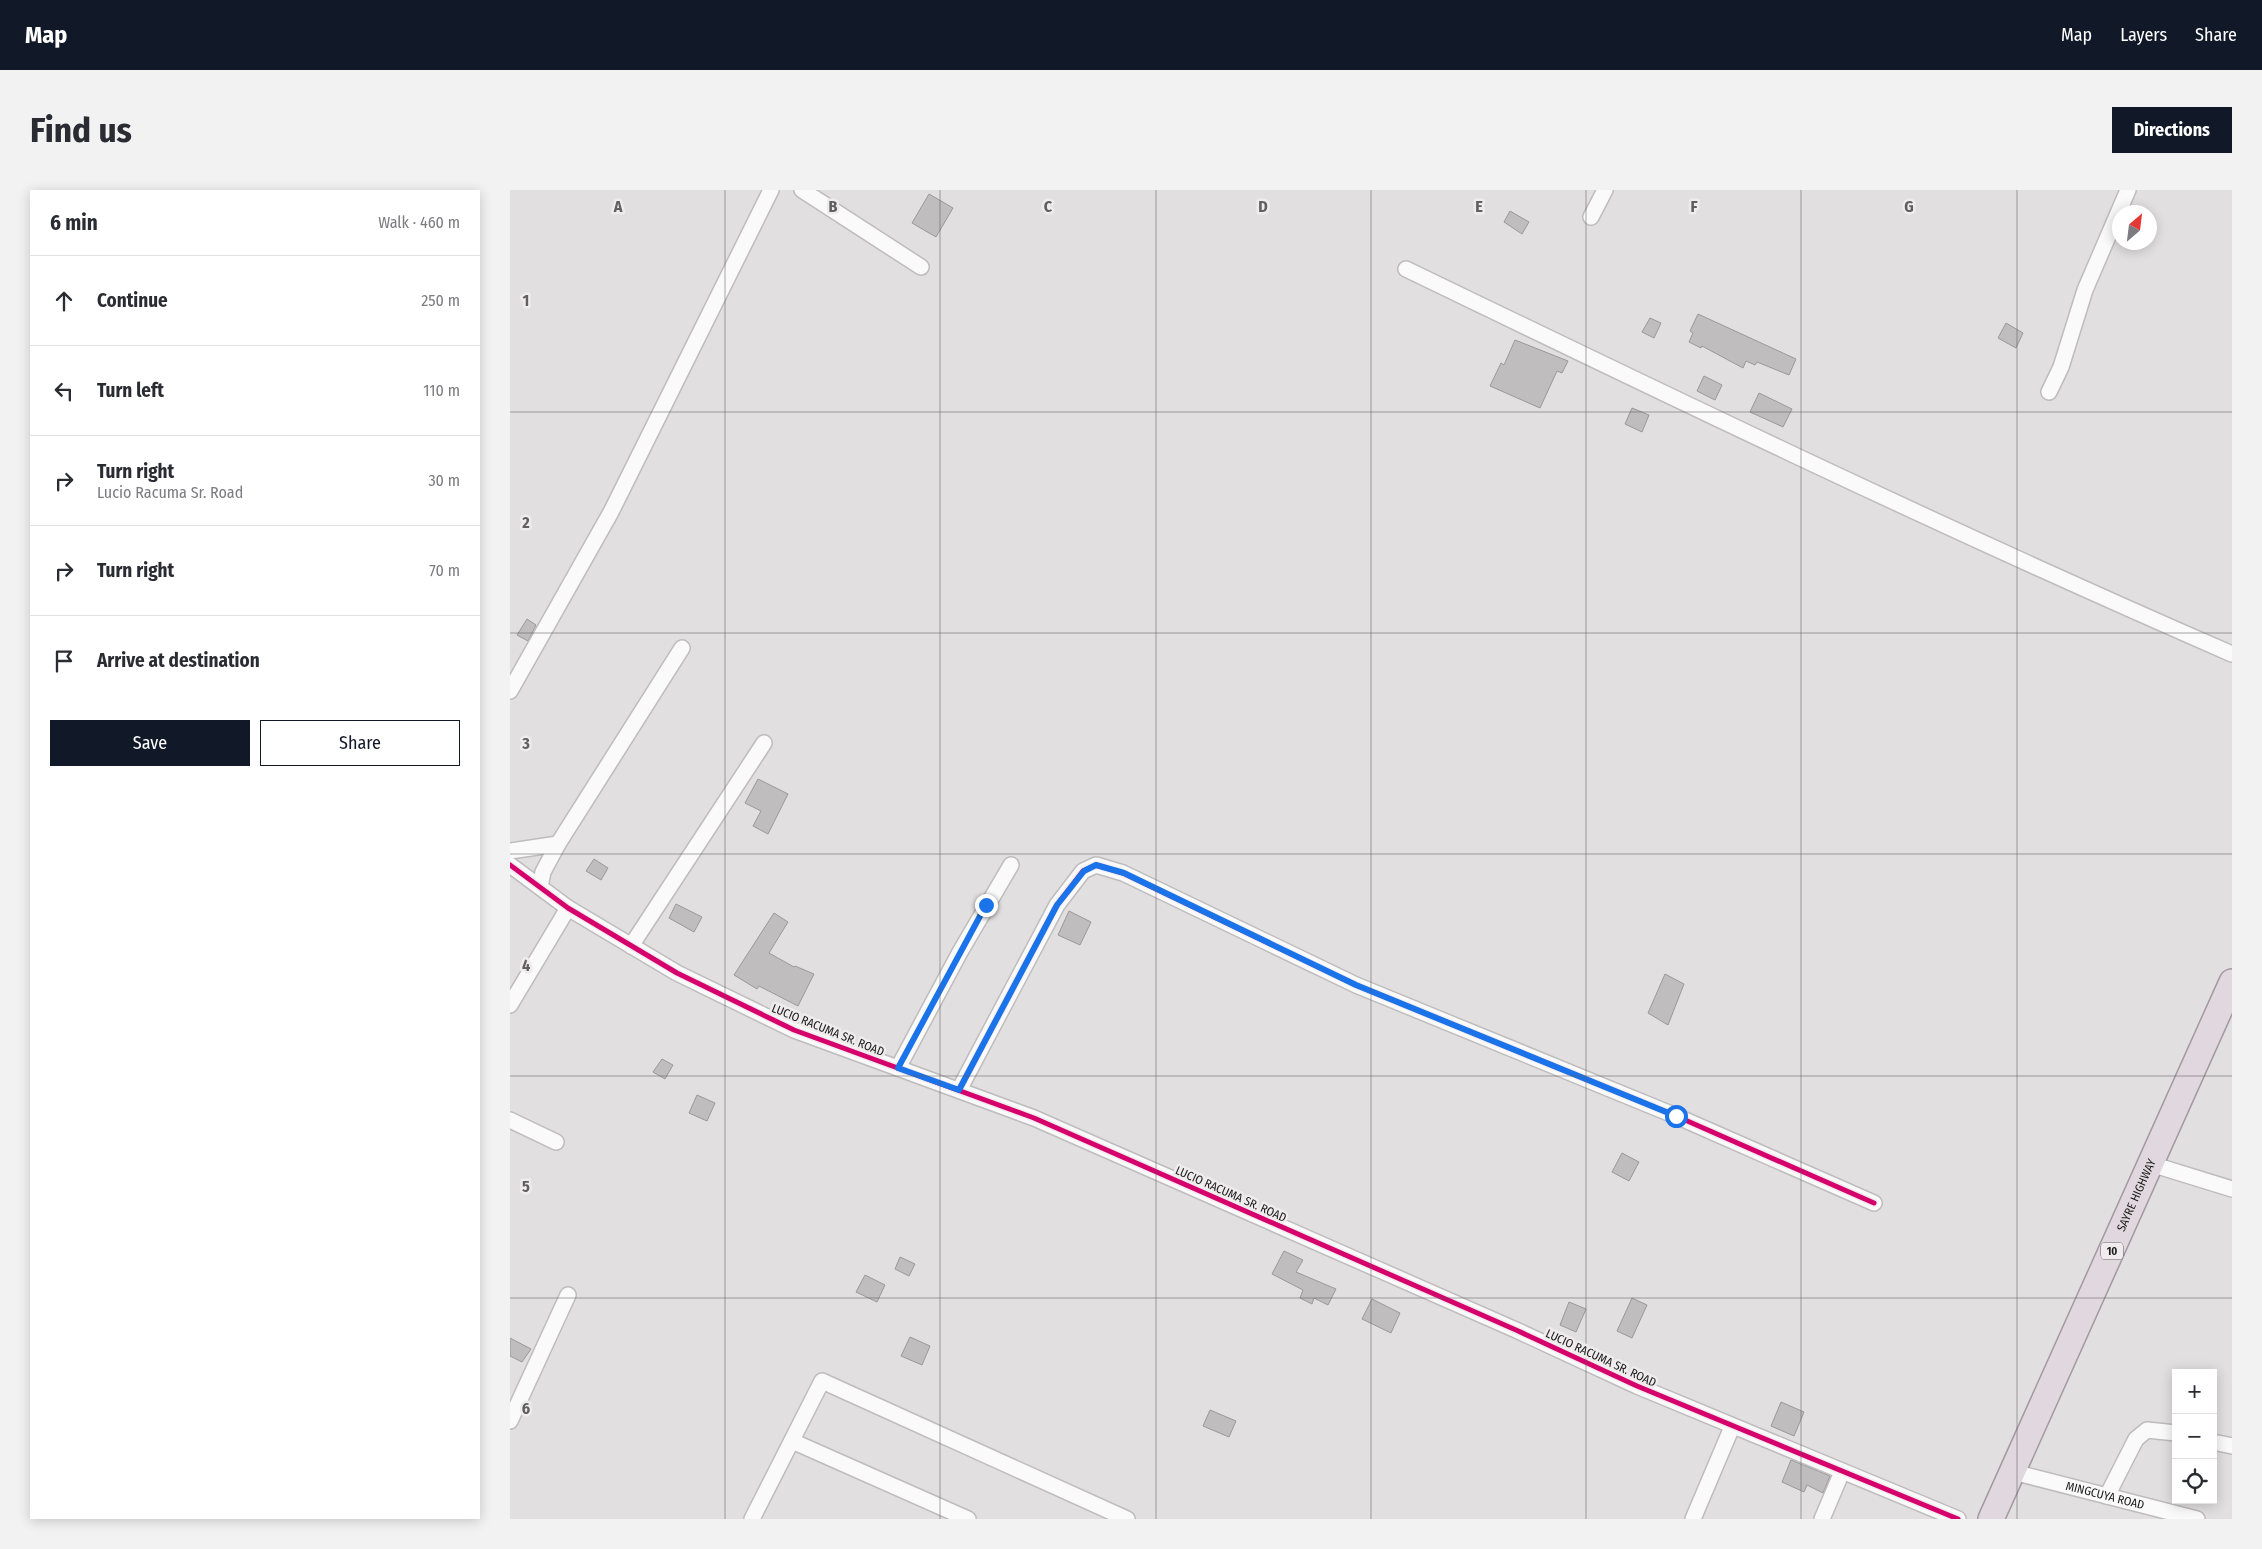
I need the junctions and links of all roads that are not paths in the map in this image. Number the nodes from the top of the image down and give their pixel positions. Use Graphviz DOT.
graph roads {
  1 [pos="771,190"];
  2 [pos="802,190"];
  3 [pos="1605,190"];
  4 [pos="2128,190"];
  5 [pos="1591,217"];
  6 [pos="921,268"];
  7 [pos="1406,269"];
  8 [pos="2049,392"];
  9 [pos="682,648"];
  10 [pos="2232,654"];
  11 [pos="510,691"];
  12 [pos="764,743"];
  13 [pos="558,844"];
  14 [pos="510,851"];
  15 [pos="510,865"];
  16 [pos="1011,865"];
  17 [pos="540,888"];
  18 [pos="568,908"];
  19 [pos="632,946"];
  20 [pos="2232,982"];
  21 [pos="510,1005"];
  22 [pos="898,1068"];
  23 [pos="959,1090"];
  24 [pos="510,1120"];
  25 [pos="556,1142"];
  26 [pos="2151,1164"];
  27 [pos="2232,1189"];
  28 [pos="1874,1203"];
  29 [pos="568,1295"];
  30 [pos="510,1421"];
  31 [pos="1732,1427"];
  32 [pos="2172,1433"];
  33 [pos="792,1440"];
  34 [pos="2217,1443"];
  35 [pos="2232,1446"];
  36 [pos="1842,1472"];
  37 [pos="2013,1472"];
  38 [pos="2107,1496"];
  39 [pos="752,1519"];
  40 [pos="968,1519"];
  41 [pos="1127,1519"];
  42 [pos="1693,1519"];
  43 [pos="1822,1519"];
  44 [pos="1958,1519"];
  45 [pos="1991,1519"];
  46 [pos="2197,1519"];
  1 -- 11 [label="street"];
  2 -- 6 [label="street"];
  3 -- 5 [label="street"];
  4 -- 8 [label="street"];
  7 -- 10 [label="street"];
  9 -- 13 [label="street"];
  12 -- 19 [label="street"];
  13 -- 14 [label="street"];
  13 -- 17 [label="street"];
  15 -- 17 [label="street, LUCIO RACUMA SR. ROAD"];
  16 -- 22 [label="street"];
  17 -- 18 [label="street, LUCIO RACUMA SR. ROAD"];
  18 -- 19 [label="street, LUCIO RACUMA SR. ROAD"];
  18 -- 21 [label="street"];
  19 -- 22 [label="street, LUCIO RACUMA SR. ROAD"];
  20 -- 26 [label="highway, SAYRE HIGHWAY / 10"];
  22 -- 23 [label="street, LUCIO RACUMA SR. ROAD"];
  23 -- 28 [label="street"];
  23 -- 31 [label="street, LUCIO RACUMA SR. ROAD"];
  24 -- 25 [label="street"];
  26 -- 27 [label="street"];
  26 -- 37 [label="highway, SAYRE HIGHWAY / 10"];
  29 -- 30 [label="street"];
  31 -- 36 [label="street, LUCIO RACUMA SR. ROAD"];
  31 -- 42 [label="street"];
  32 -- 38 [label="street"];
  33 -- 39 [label="street"];
  33 -- 40 [label="street"];
  33 -- 41 [label="street"];
  34 -- 35 [label="street"];
  36 -- 43 [label="street"];
  36 -- 44 [label="street, LUCIO RACUMA SR. ROAD"];
  37 -- 38 [label="street, MINGCUYA ROAD"];
  37 -- 45 [label="highway, SAYRE HIGHWAY / 10"];
  38 -- 46 [label="street, MINGCUYA ROAD"];
}
